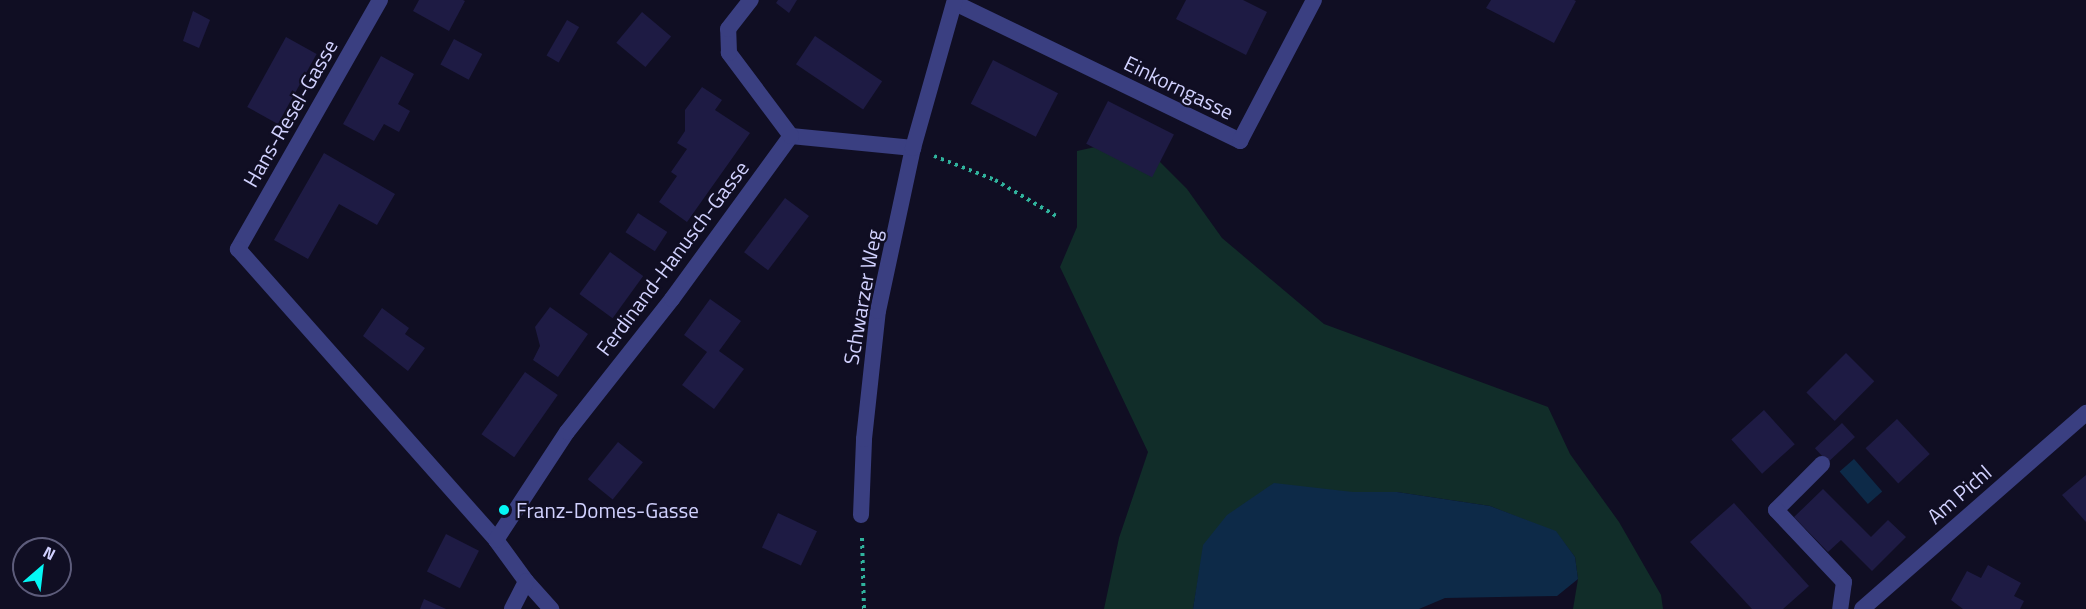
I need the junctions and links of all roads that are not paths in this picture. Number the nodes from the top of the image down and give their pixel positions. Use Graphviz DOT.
graph roads {
  1 [pos="380,0"];
  2 [pos="751,0"];
  3 [pos="1314,0"];
  4 [pos="955,2"];
  5 [pos="790,136"];
  6 [pos="913,148"];
  7 [pos="2086,413"];
  8 [pos="1822,464"];
  9 [pos="861,515"];
  10 [pos="496,540"];
  11 [pos="526,581"];
  12 [pos="512,609"];
  13 [pos="551,609"];
  14 [pos="1840,609"];
  15 [pos="1862,609"];
  1 -- 10 [label="street, Hans-Resel-Gasse"];
  2 -- 5 [label="street"];
  3 -- 4 [label="street, Einkorngasse"];
  4 -- 6 [label="street, Schwarzer Weg"];
  5 -- 6 [label="street"];
  5 -- 10 [label="street, Ferdinand-Hanusch-Gasse"];
  6 -- 9 [label="street, Schwarzer Weg"];
  7 -- 15 [label="street, Am Pichl"];
  8 -- 14 [label="street"];
  10 -- 11 [label="street"];
  11 -- 12 [label="street"];
  11 -- 13 [label="street"];
}
